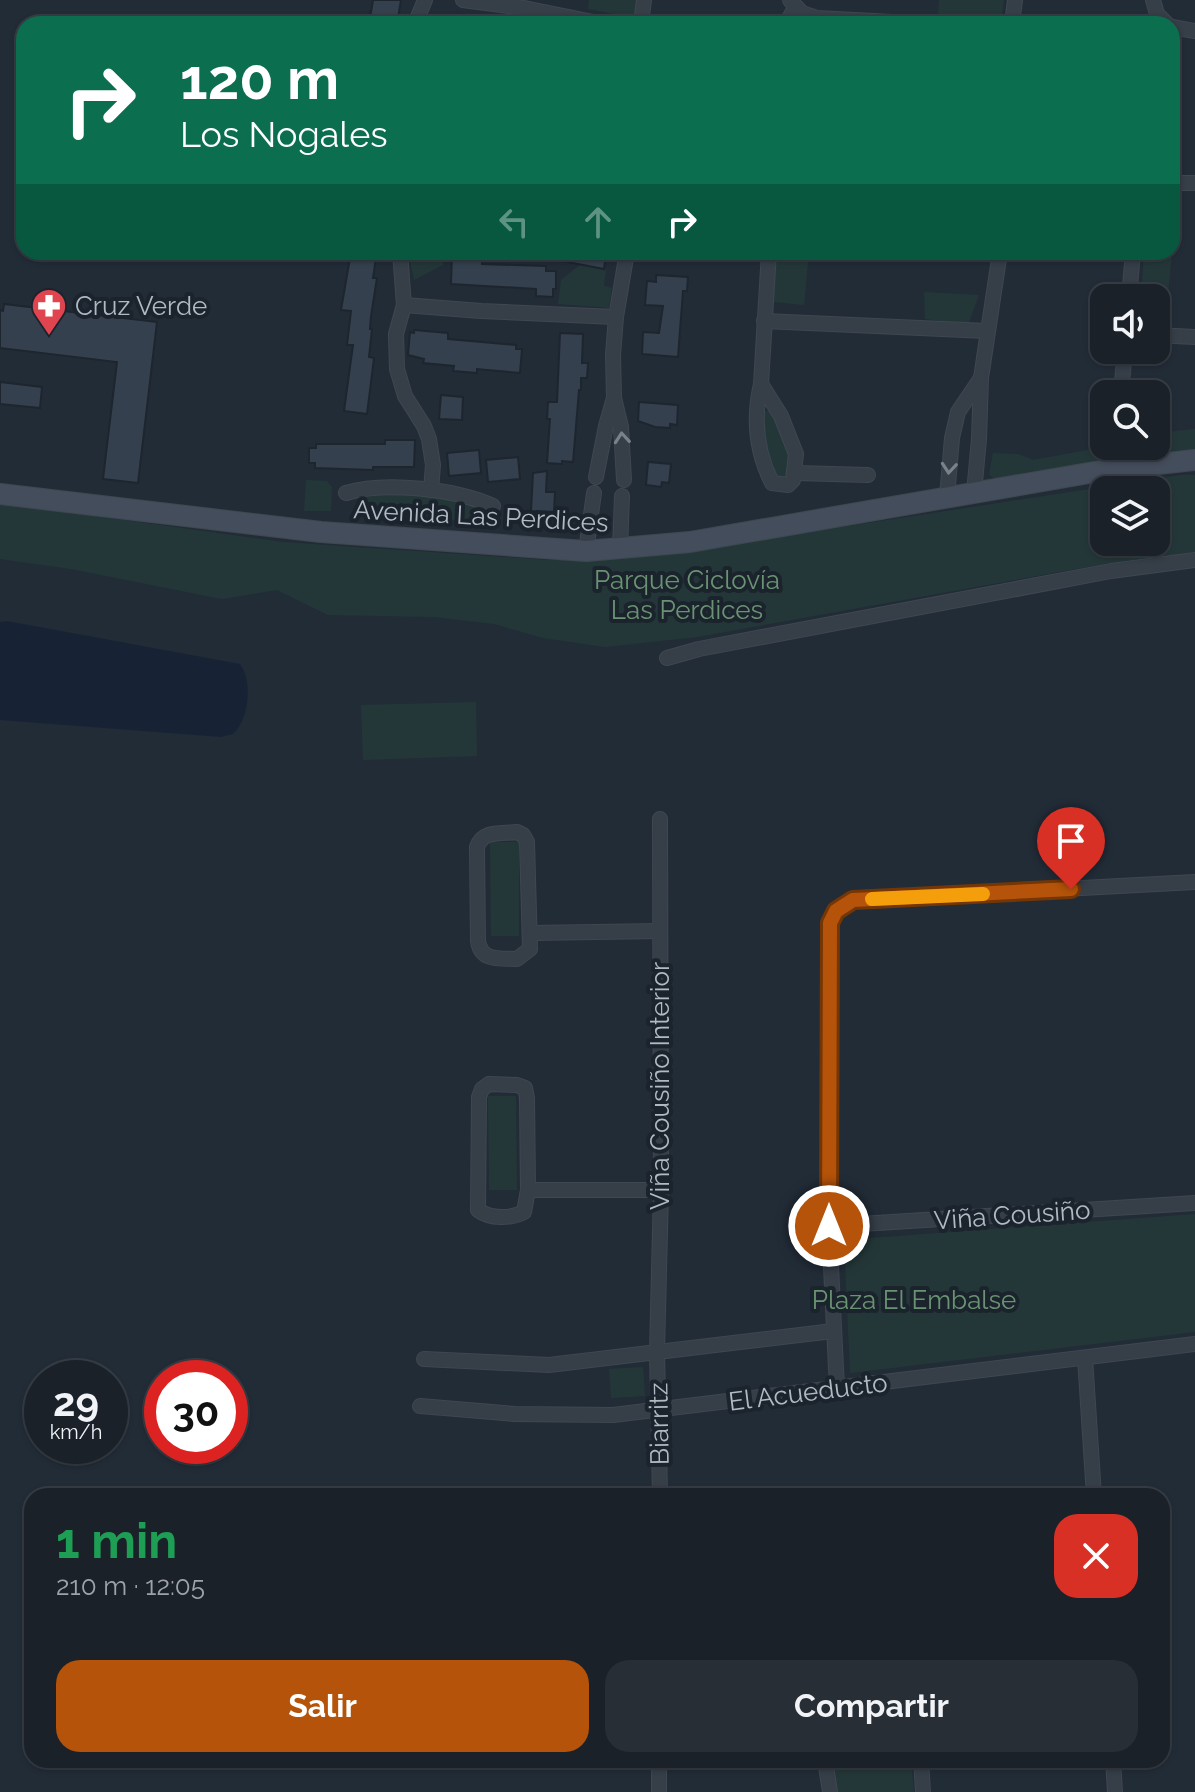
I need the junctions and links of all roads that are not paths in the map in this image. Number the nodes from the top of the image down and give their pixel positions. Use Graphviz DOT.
graph roads {
  1 [pos="463,0"];
  2 [pos="793,4"];
  3 [pos="567,16"];
  4 [pos="811,16"];
  5 [pos="401,260"];
  6 [pos="626,260"];
  7 [pos="768,260"];
  8 [pos="999,260"];
  9 [pos="1132,260"];
  10 [pos="1130,284"];
  11 [pos="404,305"];
  12 [pos="616,317"];
  13 [pos="764,321"];
  14 [pos="987,331"];
  15 [pos="1170,336"];
  16 [pos="1195,337"];
  17 [pos="981,378"];
  18 [pos="761,384"];
  19 [pos="614,398"];
  20 [pos="1195,460"];
  21 [pos="795,473"];
  22 [pos="868,475"];
  23 [pos="596,477"];
  24 [pos="624,480"];
  25 [pos="431,490"];
  26 [pos="346,493"];
  27 [pos="594,493"];
  28 [pos="974,493"];
  29 [pos="0,494"];
  30 [pos="622,496"];
  31 [pos="947,497"];
  32 [pos="493,506"];
  33 [pos="620,550"];
  34 [pos="586,551"];
  35 [pos="1195,560"];
  36 [pos="667,658"];
  37 [pos="660,819"];
  38 [pos="1195,882"];
  39 [pos="660,931"];
  40 [pos="531,933"];
  41 [pos="528,1190"];
  42 [pos="661,1190"];
  43 [pos="1195,1203"];
  44 [pos="829,1226"];
  45 [pos="833,1331"];
  46 [pos="1195,1344"];
  47 [pos="657,1352"];
  48 [pos="1085,1358"];
  49 [pos="424,1359"];
  50 [pos="837,1388"];
  51 [pos="420,1406"];
  52 [pos="660,1411"];
  53 [pos="660,1488"];
  54 [pos="1093,1488"];
  55 [pos="659,1768"];
  56 [pos="826,1768"];
  57 [pos="922,1768"];
  58 [pos="1114,1768"];
  59 [pos="659,1792"];
  60 [pos="830,1792"];
  61 [pos="923,1792"];
  62 [pos="1115,1792"];
  1 -- 3 [label="street"];
  2 -- 4 [label="street"];
  5 -- 11 [label="street"];
  6 -- 12 [label="street"];
  7 -- 13 [label="street"];
  8 -- 14 [label="street"];
  9 -- 10 [label="street"];
  11 -- 12 [label="street"];
  11 -- 25 [label="street"];
  12 -- 19 [label="street"];
  13 -- 14 [label="street"];
  13 -- 18 [label="street"];
  14 -- 17 [label="street"];
  15 -- 16 [label="street"];
  17 -- 28 [label="street"];
  17 -- 31 [label="street, one-way"];
  18 -- 21 [label="street"];
  18 -- 21 [label="street"];
  19 -- 23 [label="street"];
  24 -- 19 [label="street, one-way"];
  20 -- 28 [label="street, Avenida Las Perdices"];
  21 -- 22 [label="street"];
  25 -- 26 [label="street"];
  25 -- 32 [label="street"];
  27 -- 34 [label="street"];
  28 -- 31 [label="street, Avenida Las Perdices"];
  29 -- 34 [label="street, Avenida Las Perdices"];
  30 -- 33 [label="street"];
  31 -- 33 [label="street, Avenida Las Perdices"];
  33 -- 34 [label="street, Avenida Las Perdices"];
  35 -- 36 [label="street"];
  37 -- 39 [label="street, Viña Cousiño Interior"];
  38 -- 44 [label="street"];
  39 -- 40 [label="street"];
  39 -- 42 [label="street, Viña Cousiño Interior"];
  40 -- 40 [label="street"];
  41 -- 41 [label="street"];
  41 -- 42 [label="street"];
  42 -- 47 [label="street, Viña Cousiño Interior"];
  43 -- 44 [label="street, Viña Cousiño"];
  44 -- 45 [label="street"];
  45 -- 47 [label="street"];
  45 -- 50 [label="street"];
  46 -- 48 [label="street, El Acueducto"];
  47 -- 49 [label="street"];
  47 -- 52 [label="street, Biarritz"];
  48 -- 50 [label="street, El Acueducto"];
  48 -- 54 [label="street"];
  50 -- 52 [label="street, El Acueducto"];
  51 -- 52 [label="street, El Acueducto"];
  52 -- 53 [label="street, Biarritz"];
  55 -- 59 [label="street"];
  56 -- 60 [label="street"];
  57 -- 61 [label="street"];
  58 -- 62 [label="street"];
}
